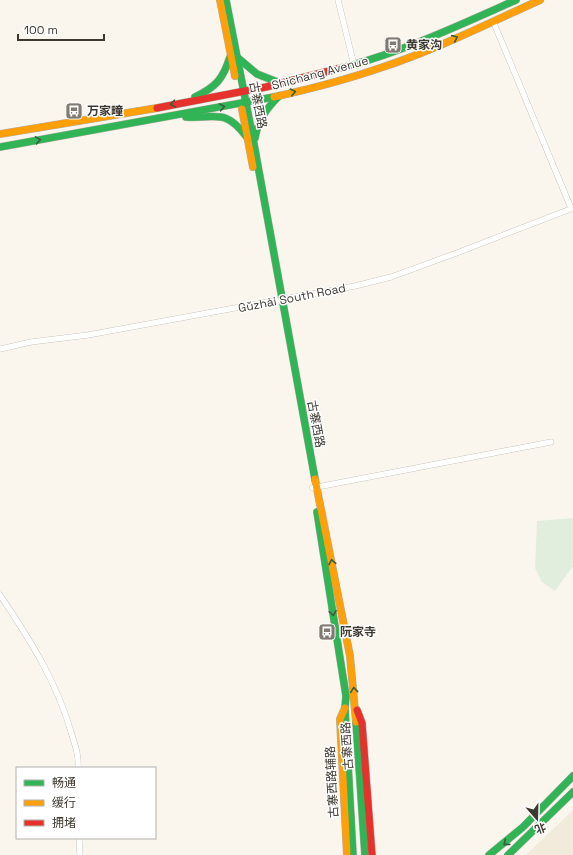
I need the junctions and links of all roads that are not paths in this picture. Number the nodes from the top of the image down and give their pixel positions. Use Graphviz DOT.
graph roads {
  1 [pos="220,0"];
  2 [pos="226,0"];
  3 [pos="338,0"];
  4 [pos="516,0"];
  5 [pos="540,0"];
  6 [pos="494,21"];
  7 [pos="234,55"];
  8 [pos="354,65"];
  9 [pos="281,83"];
  10 [pos="241,92"];
  11 [pos="279,96"];
  12 [pos="187,102"];
  13 [pos="244,103"];
  14 [pos="175,116"];
  15 [pos="0,134"];
  16 [pos="247,136"];
  17 [pos="254,144"];
  18 [pos="0,147"];
  19 [pos="572,208"];
  20 [pos="280,300"];
  21 [pos="0,348"];
  22 [pos="550,442"];
  23 [pos="315,487"];
  24 [pos="0,595"];
  25 [pos="356,706"];
  26 [pos="345,708"];
  27 [pos="78,767"];
  28 [pos="573,776"];
  29 [pos="573,792"];
  30 [pos="79,839"];
  31 [pos="80,855"];
  32 [pos="347,855"];
  33 [pos="352,855"];
  34 [pos="366,855"];
  35 [pos="372,855"];
  36 [pos="489,855"];
  37 [pos="508,855"];
  1 -- 7 [label="main road, 古寨西路"];
  2 -- 7 [label="main road, 古寨西路"];
  3 -- 8 [label="street"];
  4 -- 8 [label="main road, Shichang Avenue"];
  5 -- 6 [label="main road, Shichang Avenue"];
  11 -- 6 [label="main road, Shichang Avenue, one-way"];
  6 -- 19 [label="street"];
  7 -- 9 [label="main road"];
  7 -- 10 [label="main road, 古寨西路"];
  7 -- 12 [label="main road"];
  8 -- 9 [label="main road, Shichang Avenue"];
  9 -- 10 [label="main road, Shichang Avenue"];
  10 -- 12 [label="main road, Shichang Avenue"];
  10 -- 13 [label="main road, 古寨西路"];
  11 -- 13 [label="main road, Shichang Avenue"];
  11 -- 17 [label="main road"];
  12 -- 15 [label="main road, Shichang Avenue, one-way"];
  14 -- 13 [label="main road, Shichang Avenue, one-way"];
  13 -- 16 [label="main road, 古寨西路"];
  13 -- 17 [label="main road, 古寨西路"];
  14 -- 16 [label="main road"];
  18 -- 14 [label="main road, Shichang Avenue, one-way"];
  16 -- 20 [label="main road, 古寨西路"];
  17 -- 20 [label="main road, 古寨西路"];
  19 -- 20 [label="street, Gǔzhài South Road"];
  20 -- 21 [label="street, Gǔzhài South Road"];
  20 -- 23 [label="main road, 古寨西路"];
  22 -- 23 [label="street"];
  25 -- 23 [label="main road, 古寨西路, one-way"];
  23 -- 26 [label="main road, 古寨西路, one-way"];
  24 -- 27 [label="street"];
  25 -- 34 [label="main road, 古寨西路"];
  25 -- 35 [label="main road"];
  26 -- 32 [label="main road, 古寨西路辅路"];
  26 -- 33 [label="main road, 古寨西路"];
  28 -- 36 [label="main road, one-way"];
  29 -- 37 [label="main road"];
  30 -- 31 [label="street"];
}
